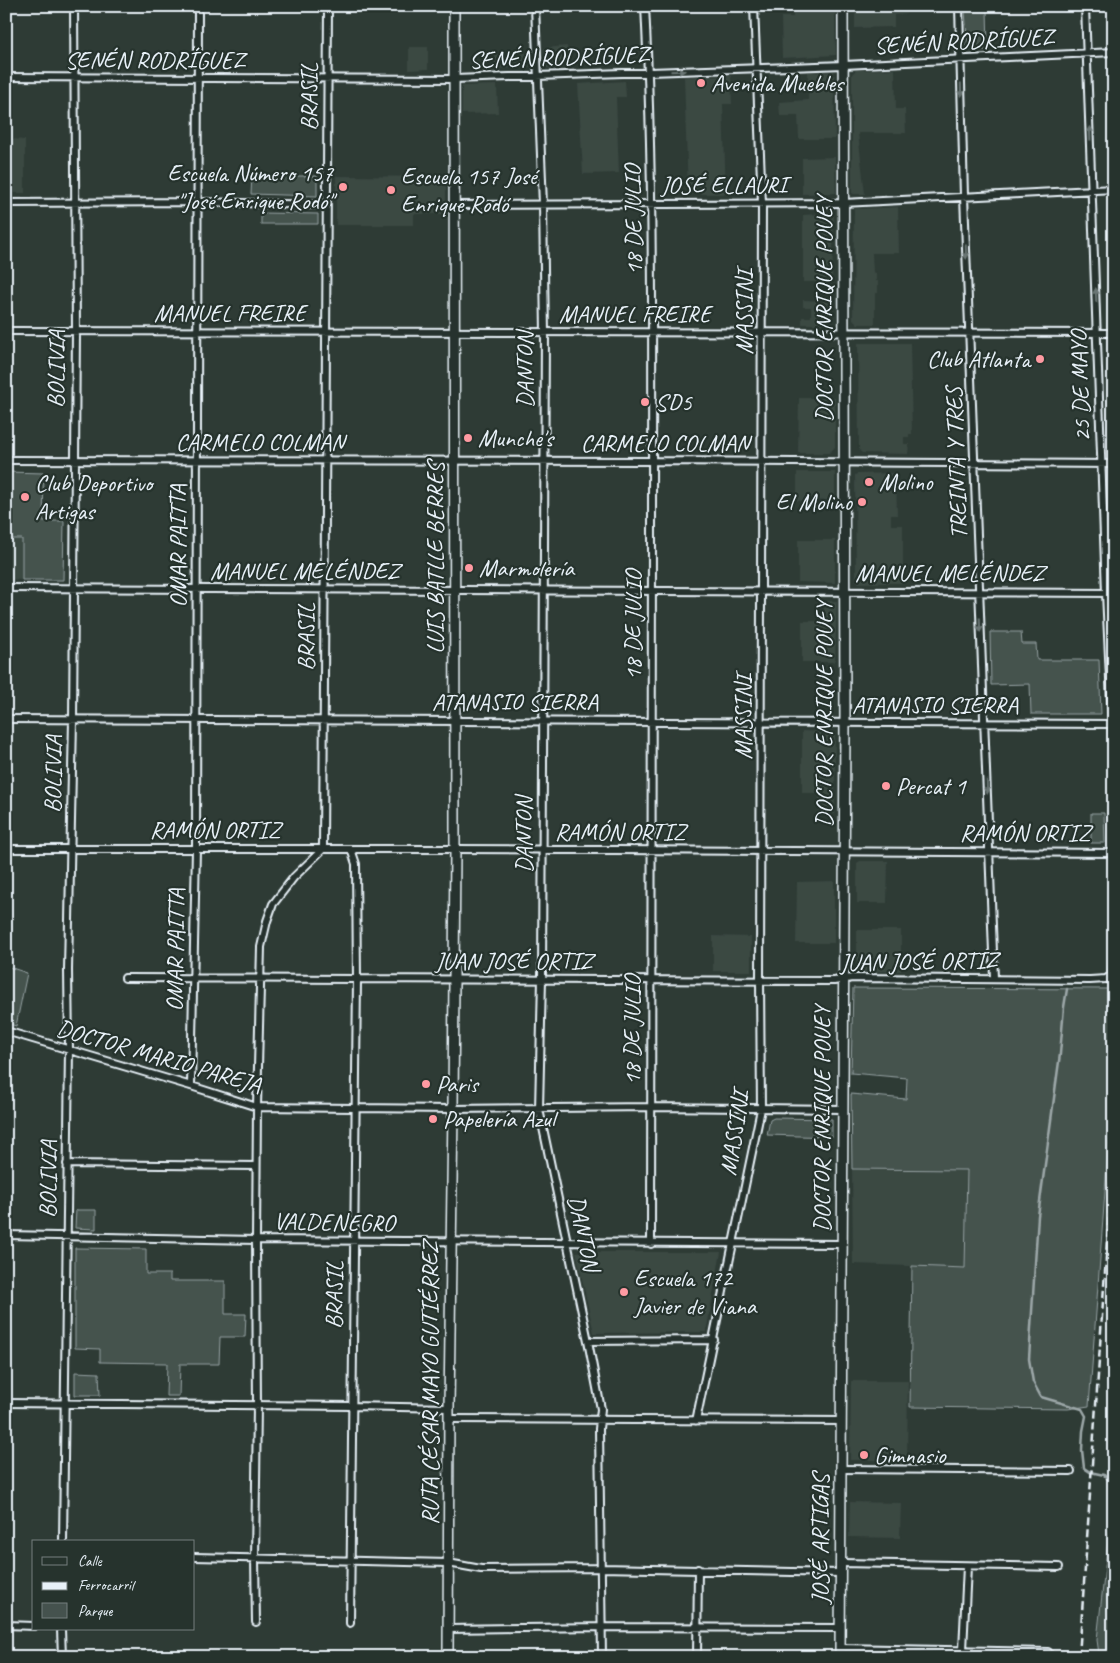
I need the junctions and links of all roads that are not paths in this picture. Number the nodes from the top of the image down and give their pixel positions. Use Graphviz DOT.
graph roads {
  1 [pos="74,6"];
  2 [pos="198,6"];
  3 [pos="328,6"];
  4 [pos="454,6"];
  5 [pos="535,6"];
  6 [pos="646,6"];
  7 [pos="754,6"];
  8 [pos="843,6"];
  9 [pos="959,6"];
  10 [pos="1085,6"];
  11 [pos="1114,52"];
  12 [pos="1087,53"];
  13 [pos="960,60"];
  14 [pos="844,65"];
  15 [pos="757,67"];
  16 [pos="649,72"];
  17 [pos="539,76"];
  18 [pos="6,77"];
  19 [pos="75,78"];
  20 [pos="198,79"];
  21 [pos="328,79"];
  22 [pos="454,80"];
  23 [pos="1114,189"];
  24 [pos="1092,190"];
  25 [pos="964,196"];
  26 [pos="6,202"];
  27 [pos="76,202"];
  28 [pos="198,202"];
  29 [pos="843,203"];
  30 [pos="653,204"];
  31 [pos="762,204"];
  32 [pos="326,205"];
  33 [pos="454,205"];
  34 [pos="543,205"];
  35 [pos="6,331"];
  36 [pos="76,332"];
  37 [pos="198,332"];
  38 [pos="326,332"];
  39 [pos="454,332"];
  40 [pos="545,333"];
  41 [pos="653,333"];
  42 [pos="763,333"];
  43 [pos="844,333"];
  44 [pos="1097,333"];
  45 [pos="1114,333"];
  46 [pos="970,334"];
  47 [pos="6,460"];
  48 [pos="197,460"];
  49 [pos="325,460"];
  50 [pos="74,461"];
  51 [pos="543,461"];
  52 [pos="652,461"];
  53 [pos="455,462"];
  54 [pos="762,462"];
  55 [pos="846,463"];
  56 [pos="975,463"];
  57 [pos="1102,464"];
  58 [pos="1114,464"];
  59 [pos="6,588"];
  60 [pos="74,588"];
  61 [pos="196,589"];
  62 [pos="325,590"];
  63 [pos="456,590"];
  64 [pos="543,590"];
  65 [pos="652,591"];
  66 [pos="762,592"];
  67 [pos="845,592"];
  68 [pos="979,592"];
  69 [pos="1106,593"];
  70 [pos="1114,593"];
  71 [pos="6,719"];
  72 [pos="73,720"];
  73 [pos="196,720"];
  74 [pos="455,720"];
  75 [pos="324,721"];
  76 [pos="543,721"];
  77 [pos="652,722"];
  78 [pos="761,722"];
  79 [pos="846,723"];
  80 [pos="984,724"];
  81 [pos="1113,724"];
  82 [pos="1114,764"];
  83 [pos="196,848"];
  84 [pos="6,849"];
  85 [pos="71,849"];
  86 [pos="323,849"];
  87 [pos="351,849"];
  88 [pos="455,849"];
  89 [pos="542,850"];
  90 [pos="651,851"];
  91 [pos="761,851"];
  92 [pos="844,851"];
  93 [pos="989,852"];
  94 [pos="1114,853"];
  95 [pos="1114,955"];
  96 [pos="125,978"];
  97 [pos="193,978"];
  98 [pos="994,978"];
  99 [pos="259,979"];
  100 [pos="454,979"];
  101 [pos="542,979"];
  102 [pos="357,980"];
  103 [pos="650,980"];
  104 [pos="760,980"];
  105 [pos="843,980"];
  106 [pos="6,1031"];
  107 [pos="69,1049"];
  108 [pos="191,1086"];
  109 [pos="257,1107"];
  110 [pos="651,1107"];
  111 [pos="355,1108"];
  112 [pos="539,1109"];
  113 [pos="761,1109"];
  114 [pos="453,1110"];
  115 [pos="842,1110"];
  116 [pos="67,1164"];
  117 [pos="256,1166"];
  118 [pos="6,1235"];
  119 [pos="66,1237"];
  120 [pos="256,1240"];
  121 [pos="354,1241"];
  122 [pos="450,1242"];
  123 [pos="567,1243"];
  124 [pos="651,1244"];
  125 [pos="732,1244"];
  126 [pos="842,1244"];
  127 [pos="588,1340"];
  128 [pos="714,1340"];
  129 [pos="6,1403"];
  130 [pos="64,1405"];
  131 [pos="257,1406"];
  132 [pos="351,1406"];
  133 [pos="449,1408"];
  134 [pos="449,1419"];
  135 [pos="599,1420"];
  136 [pos="696,1421"];
  137 [pos="842,1421"];
  138 [pos="840,1469"];
  139 [pos="1071,1471"];
  140 [pos="63,1540"];
  141 [pos="195,1557"];
  142 [pos="255,1559"];
  143 [pos="350,1560"];
  144 [pos="448,1563"];
  145 [pos="967,1566"];
  146 [pos="602,1568"];
  147 [pos="840,1568"];
  148 [pos="1059,1568"];
  149 [pos="698,1569"];
  150 [pos="256,1622"];
  151 [pos="350,1623"];
  152 [pos="6,1625"];
  153 [pos="32,1626"];
  154 [pos="603,1627"];
  155 [pos="697,1628"];
  156 [pos="840,1628"];
  157 [pos="448,1629"];
  158 [pos="61,1630"];
  159 [pos="963,1650"];
  160 [pos="1048,1652"];
  161 [pos="840,1653"];
  162 [pos="62,1657"];
  163 [pos="448,1657"];
  164 [pos="602,1657"];
  165 [pos="697,1657"];
  1 -- 19 [label="street, BOLIVIA"];
  2 -- 20 [label="street, OMAR PAITTA"];
  3 -- 21 [label="street, BRASIL"];
  4 -- 22 [label="street, LUIS BATLLE BERRES"];
  5 -- 17 [label="street, DANTON"];
  6 -- 16 [label="street, 18 DE JULIO"];
  7 -- 15 [label="street, MASSINI"];
  8 -- 14 [label="street, DOCTOR ENRIQUE POUEY"];
  9 -- 13 [label="street, TREINTA Y TRES"];
  10 -- 12 [label="street, 25 DE MAYO"];
  11 -- 12 [label="street, SENÉN RODRÍGUEZ"];
  12 -- 13 [label="street, SENÉN RODRÍGUEZ"];
  24 -- 12 [label="street, 25 DE MAYO, one-way"];
  13 -- 14 [label="street, SENÉN RODRÍGUEZ"];
  13 -- 25 [label="street, TREINTA Y TRES, one-way"];
  14 -- 15 [label="street, SENÉN RODRÍGUEZ"];
  14 -- 29 [label="street, DOCTOR ENRIQUE POUEY"];
  16 -- 15 [label="street, SENÉN RODRÍGUEZ, one-way"];
  15 -- 31 [label="street, MASSINI"];
  16 -- 17 [label="street, SENÉN RODRÍGUEZ"];
  16 -- 30 [label="street, 18 DE JULIO"];
  17 -- 22 [label="street, SENÉN RODRÍGUEZ"];
  17 -- 34 [label="street, DANTON"];
  18 -- 19 [label="street, SENÉN RODRÍGUEZ"];
  19 -- 20 [label="street, SENÉN RODRÍGUEZ"];
  19 -- 27 [label="street, BOLIVIA"];
  20 -- 21 [label="street, SENÉN RODRÍGUEZ"];
  20 -- 28 [label="street, OMAR PAITTA"];
  21 -- 22 [label="street, SENÉN RODRÍGUEZ"];
  21 -- 32 [label="street, BRASIL"];
  22 -- 33 [label="street, LUIS BATLLE BERRES"];
  23 -- 24 [label="street, JOSÉ ELLAURI"];
  24 -- 25 [label="street, JOSÉ ELLAURI"];
  44 -- 24 [label="street, 25 DE MAYO, one-way"];
  25 -- 29 [label="street, JOSÉ ELLAURI"];
  25 -- 46 [label="street, TREINTA Y TRES, one-way"];
  26 -- 27 [label="street"];
  27 -- 28 [label="street"];
  27 -- 36 [label="street, BOLIVIA"];
  28 -- 32 [label="street"];
  28 -- 37 [label="street, OMAR PAITTA"];
  29 -- 31 [label="street, JOSÉ ELLAURI"];
  29 -- 43 [label="street, DOCTOR ENRIQUE POUEY"];
  30 -- 31 [label="street, JOSÉ ELLAURI"];
  30 -- 34 [label="street, JOSÉ ELLAURI"];
  30 -- 41 [label="street, 18 DE JULIO"];
  31 -- 42 [label="street, MASSINI"];
  32 -- 38 [label="street, BRASIL"];
  33 -- 34 [label="street, JOSÉ ELLAURI"];
  33 -- 39 [label="street, LUIS BATLLE BERRES"];
  34 -- 40 [label="street, DANTON"];
  35 -- 36 [label="street, MANUEL FREIRE"];
  36 -- 37 [label="street, MANUEL FREIRE"];
  36 -- 50 [label="street, BOLIVIA"];
  37 -- 38 [label="street, MANUEL FREIRE"];
  37 -- 48 [label="street, OMAR PAITTA"];
  38 -- 39 [label="street, MANUEL FREIRE"];
  38 -- 49 [label="street, BRASIL"];
  39 -- 40 [label="street, MANUEL FREIRE"];
  39 -- 53 [label="street, LUIS BATLLE BERRES"];
  40 -- 41 [label="street, MANUEL FREIRE"];
  40 -- 51 [label="street, DANTON"];
  41 -- 42 [label="street, MANUEL FREIRE"];
  41 -- 52 [label="street, 18 DE JULIO"];
  42 -- 43 [label="street, MANUEL FREIRE"];
  42 -- 54 [label="street, MASSINI"];
  43 -- 46 [label="street, MANUEL FREIRE"];
  43 -- 55 [label="street, DOCTOR ENRIQUE POUEY"];
  44 -- 45 [label="street, MANUEL FREIRE"];
  44 -- 46 [label="street, MANUEL FREIRE"];
  44 -- 57 [label="street, 25 DE MAYO"];
  46 -- 56 [label="street, TREINTA Y TRES"];
  47 -- 50 [label="street, CARMELO COLMAN"];
  48 -- 49 [label="street, CARMELO COLMAN"];
  48 -- 50 [label="street, CARMELO COLMAN"];
  48 -- 61 [label="street, OMAR PAITTA"];
  49 -- 53 [label="street, CARMELO COLMAN"];
  49 -- 62 [label="street, BRASIL"];
  50 -- 60 [label="street, BOLIVIA"];
  51 -- 52 [label="street, CARMELO COLMAN"];
  51 -- 53 [label="street, CARMELO COLMAN"];
  51 -- 64 [label="street, DANTON"];
  52 -- 54 [label="street, CARMELO COLMAN"];
  52 -- 65 [label="street, 18 DE JULIO"];
  53 -- 63 [label="street, LUIS BATLLE BERRES"];
  54 -- 55 [label="street, CARMELO COLMAN"];
  54 -- 66 [label="street, MASSINI"];
  55 -- 56 [label="street, CARMELO COLMAN"];
  55 -- 67 [label="street, DOCTOR ENRIQUE POUEY"];
  56 -- 57 [label="street, CARMELO COLMAN"];
  56 -- 68 [label="street, TREINTA Y TRES"];
  57 -- 58 [label="street, CARMELO COLMAN"];
  57 -- 69 [label="street, 25 DE MAYO"];
  59 -- 60 [label="street, MANUEL MELÉNDEZ"];
  60 -- 61 [label="street, MANUEL MELÉNDEZ"];
  60 -- 72 [label="street, BOLIVIA"];
  61 -- 62 [label="street, MANUEL MELÉNDEZ"];
  61 -- 73 [label="street, OMAR PAITTA"];
  62 -- 63 [label="street, MANUEL MELÉNDEZ"];
  62 -- 75 [label="street, BRASIL"];
  63 -- 64 [label="street, MANUEL MELÉNDEZ"];
  63 -- 74 [label="street, LUIS BATLLE BERRES"];
  64 -- 65 [label="street, MANUEL MELÉNDEZ"];
  64 -- 76 [label="street, DANTON"];
  65 -- 66 [label="street, MANUEL MELÉNDEZ"];
  65 -- 77 [label="street, 18 DE JULIO"];
  66 -- 67 [label="street, MANUEL MELÉNDEZ"];
  66 -- 78 [label="street, MASSINI"];
  67 -- 68 [label="street, MANUEL MELÉNDEZ"];
  67 -- 79 [label="street, DOCTOR ENRIQUE POUEY"];
  68 -- 69 [label="street, MANUEL MELÉNDEZ"];
  68 -- 80 [label="street, TREINTA Y TRES, one-way"];
  69 -- 70 [label="street, MANUEL MELÉNDEZ"];
  69 -- 81 [label="street, 25 DE MAYO"];
  71 -- 72 [label="street, ATANASIO SIERRA"];
  72 -- 73 [label="street, ATANASIO SIERRA"];
  72 -- 85 [label="street, BOLIVIA"];
  73 -- 75 [label="street, ATANASIO SIERRA"];
  73 -- 83 [label="street, OMAR PAITTA"];
  74 -- 75 [label="street, ATANASIO SIERRA"];
  74 -- 76 [label="street, ATANASIO SIERRA"];
  74 -- 88 [label="street, LUIS BATLLE BERRES"];
  75 -- 86 [label="street, BRASIL"];
  76 -- 77 [label="street, ATANASIO SIERRA"];
  76 -- 89 [label="street, DANTON"];
  77 -- 78 [label="street, ATANASIO SIERRA"];
  77 -- 90 [label="street, 18 DE JULIO"];
  78 -- 79 [label="street, ATANASIO SIERRA"];
  78 -- 91 [label="street, MASSINI"];
  79 -- 80 [label="street, ATANASIO SIERRA"];
  79 -- 92 [label="street, DOCTOR ENRIQUE POUEY"];
  80 -- 81 [label="street, ATANASIO SIERRA"];
  80 -- 93 [label="street, TREINTA Y TRES, one-way"];
  81 -- 82 [label="street, 25 DE MAYO"];
  83 -- 85 [label="street, RAMÓN ORTIZ"];
  83 -- 86 [label="street, RAMÓN ORTIZ"];
  83 -- 97 [label="street, OMAR PAITTA"];
  84 -- 85 [label="street, RAMÓN ORTIZ"];
  85 -- 107 [label="street, BOLIVIA"];
  86 -- 87 [label="street, RAMÓN ORTIZ"];
  86 -- 99 [label="street"];
  87 -- 88 [label="street, RAMÓN ORTIZ"];
  87 -- 102 [label="street, BRASIL"];
  88 -- 89 [label="street, RAMÓN ORTIZ"];
  88 -- 100 [label="street, LUIS BATLLE BERRES"];
  89 -- 90 [label="street, RAMÓN ORTIZ"];
  89 -- 101 [label="street, DANTON"];
  90 -- 91 [label="street, RAMÓN ORTIZ"];
  90 -- 103 [label="street, 18 DE JULIO"];
  91 -- 92 [label="street, RAMÓN ORTIZ"];
  91 -- 104 [label="street, MASSINI"];
  92 -- 93 [label="street, RAMÓN ORTIZ"];
  92 -- 105 [label="street, DOCTOR ENRIQUE POUEY"];
  93 -- 94 [label="street, RAMÓN ORTIZ"];
  93 -- 98 [label="street, TREINTA Y TRES"];
  95 -- 98 [label="street, JUAN JOSÉ ORTIZ"];
  96 -- 97 [label="street, JUAN JOSÉ ORTIZ"];
  97 -- 99 [label="street, JUAN JOSÉ ORTIZ"];
  97 -- 108 [label="street, OMAR PAITTA"];
  98 -- 105 [label="street, JUAN JOSÉ ORTIZ"];
  99 -- 102 [label="street, JUAN JOSÉ ORTIZ"];
  99 -- 109 [label="street"];
  100 -- 101 [label="street, JUAN JOSÉ ORTIZ"];
  100 -- 102 [label="street, JUAN JOSÉ ORTIZ"];
  100 -- 114 [label="street, LUIS BATLLE BERRES"];
  101 -- 103 [label="street, JUAN JOSÉ ORTIZ"];
  101 -- 112 [label="street, DANTON"];
  102 -- 111 [label="street, BRASIL"];
  103 -- 104 [label="street, JUAN JOSÉ ORTIZ"];
  103 -- 110 [label="street, 18 DE JULIO"];
  104 -- 105 [label="street, JUAN JOSÉ ORTIZ"];
  104 -- 113 [label="street, MASSINI"];
  105 -- 115 [label="street, DOCTOR ENRIQUE POUEY"];
  106 -- 107 [label="street, DOCTOR MARIO PAREJA"];
  107 -- 108 [label="street, DOCTOR MARIO PAREJA"];
  107 -- 116 [label="street, BOLIVIA"];
  108 -- 109 [label="street, DOCTOR MARIO PAREJA"];
  109 -- 111 [label="street, DOCTOR MARIO PAREJA"];
  109 -- 117 [label="street"];
  110 -- 112 [label="street, DOCTOR MARIO PAREJA"];
  110 -- 113 [label="street, DOCTOR MARIO PAREJA"];
  110 -- 124 [label="street, 18 DE JULIO"];
  111 -- 114 [label="street, DOCTOR MARIO PAREJA"];
  111 -- 121 [label="street, BRASIL"];
  112 -- 114 [label="street, DOCTOR MARIO PAREJA"];
  112 -- 123 [label="street, DANTON"];
  113 -- 115 [label="street, DOCTOR MARIO PAREJA"];
  113 -- 125 [label="street, MASSINI"];
  114 -- 122 [label="street, RUTA CÉSAR MAYO GUTIÉRREZ"];
  115 -- 126 [label="street, DOCTOR ENRIQUE POUEY"];
  116 -- 117 [label="street"];
  116 -- 119 [label="street, BOLIVIA"];
  117 -- 120 [label="street"];
  118 -- 119 [label="street, VALDENEGRO"];
  119 -- 120 [label="street, VALDENEGRO"];
  119 -- 130 [label="street, BOLIVIA"];
  120 -- 121 [label="street, VALDENEGRO"];
  120 -- 131 [label="street"];
  121 -- 122 [label="street, VALDENEGRO"];
  121 -- 132 [label="street, BRASIL"];
  122 -- 123 [label="street, VALDENEGRO"];
  122 -- 133 [label="street, RUTA CÉSAR MAYO GUTIÉRREZ"];
  123 -- 124 [label="street, VALDENEGRO"];
  123 -- 127 [label="street, DANTON"];
  124 -- 125 [label="street, VALDENEGRO"];
  125 -- 126 [label="street, VALDENEGRO"];
  125 -- 128 [label="street, MASSINI"];
  126 -- 137 [label="street, DOCTOR ENRIQUE POUEY"];
  127 -- 128 [label="street"];
  127 -- 135 [label="street, DANTON"];
  128 -- 136 [label="street, MASSINI"];
  129 -- 130 [label="street"];
  130 -- 131 [label="street"];
  130 -- 140 [label="street, BOLIVIA"];
  131 -- 132 [label="street"];
  131 -- 142 [label="street"];
  132 -- 133 [label="street"];
  132 -- 143 [label="street, BRASIL"];
  133 -- 134 [label="street, RUTA CÉSAR MAYO GUTIÉRREZ"];
  134 -- 135 [label="street"];
  134 -- 144 [label="street, RUTA CÉSAR MAYO GUTIÉRREZ"];
  135 -- 136 [label="street"];
  135 -- 146 [label="street, DANTON"];
  136 -- 137 [label="street"];
  137 -- 138 [label="street, JOSÉ ARTIGAS"];
  138 -- 139 [label="street"];
  138 -- 147 [label="street, JOSÉ ARTIGAS"];
  141 -- 142 [label="street"];
  142 -- 143 [label="street"];
  142 -- 150 [label="street"];
  143 -- 144 [label="street"];
  143 -- 151 [label="street, BRASIL"];
  144 -- 146 [label="street"];
  144 -- 157 [label="street, RUTA CÉSAR MAYO GUTIÉRREZ"];
  145 -- 147 [label="street"];
  145 -- 148 [label="street"];
  145 -- 159 [label="street"];
  146 -- 149 [label="street"];
  146 -- 154 [label="street, DANTON"];
  147 -- 149 [label="street"];
  147 -- 156 [label="street, JOSÉ ARTIGAS"];
  149 -- 155 [label="street"];
  152 -- 153 [label="street"];
  154 -- 155 [label="street"];
  154 -- 157 [label="street"];
  154 -- 164 [label="street, DANTON"];
  155 -- 156 [label="street"];
  155 -- 165 [label="street"];
  156 -- 161 [label="street, JOSÉ ARTIGAS"];
  157 -- 163 [label="street, RUTA CÉSAR MAYO GUTIÉRREZ"];
  158 -- 162 [label="street"];
  159 -- 160 [label="street"];
  159 -- 161 [label="street"];
}
